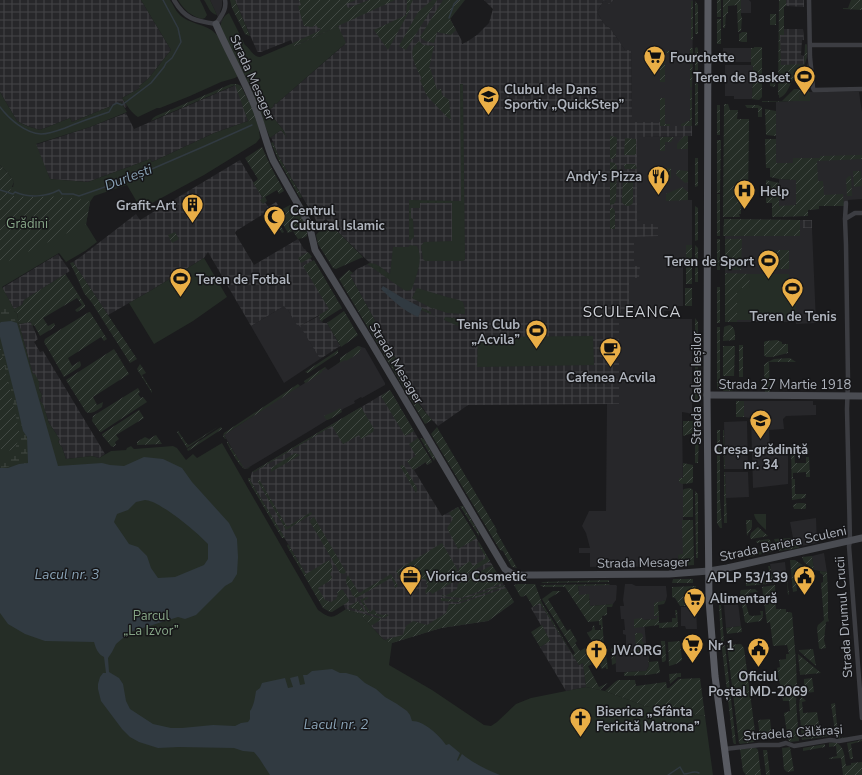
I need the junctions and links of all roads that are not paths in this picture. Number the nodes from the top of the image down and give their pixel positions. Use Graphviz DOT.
graph roads {
  1 [pos="174,0"];
  2 [pos="225,0"];
  3 [pos="708,0"];
  4 [pos="808,0"];
  5 [pos="216,24"];
  6 [pos="862,45"];
  7 [pos="810,46"];
  8 [pos="862,89"];
  9 [pos="846,203"];
  10 [pos="862,213"];
  11 [pos="845,219"];
  12 [pos="707,396"];
  13 [pos="848,396"];
  14 [pos="862,396"];
  15 [pos="862,538"];
  16 [pos="850,541"];
  17 [pos="709,571"];
  18 [pos="862,718"];
  19 [pos="862,737"];
  20 [pos="725,749"];
  21 [pos="728,775"];
  1 -- 5 [label="street, Strada Mesager"];
  2 -- 5 [label="street"];
  3 -- 12 [label="main road, Strada Calea Ieșilor"];
  4 -- 7 [label="street"];
  5 -- 17 [label="street, Strada Mesager"];
  6 -- 7 [label="street"];
  7 -- 8 [label="street"];
  9 -- 11 [label="street, Strada Drumul Crucii"];
  10 -- 11 [label="street"];
  11 -- 13 [label="street, Strada Drumul Crucii"];
  12 -- 13 [label="street, Strada 27 Martie 1918"];
  12 -- 17 [label="main road, Strada Calea Ieșilor"];
  13 -- 14 [label="street, Strada 27 Martie 1918"];
  13 -- 16 [label="street, Strada Drumul Crucii"];
  15 -- 16 [label="street, Strada Bariera Sculeni"];
  16 -- 17 [label="street, Strada Bariera Sculeni"];
  16 -- 18 [label="street, Strada Drumul Crucii"];
  17 -- 20 [label="main road, Strada Calea Ieșilor"];
  19 -- 20 [label="street, Stradela Călărași"];
  20 -- 21 [label="main road, Strada Calea Ieșilor"];
}
